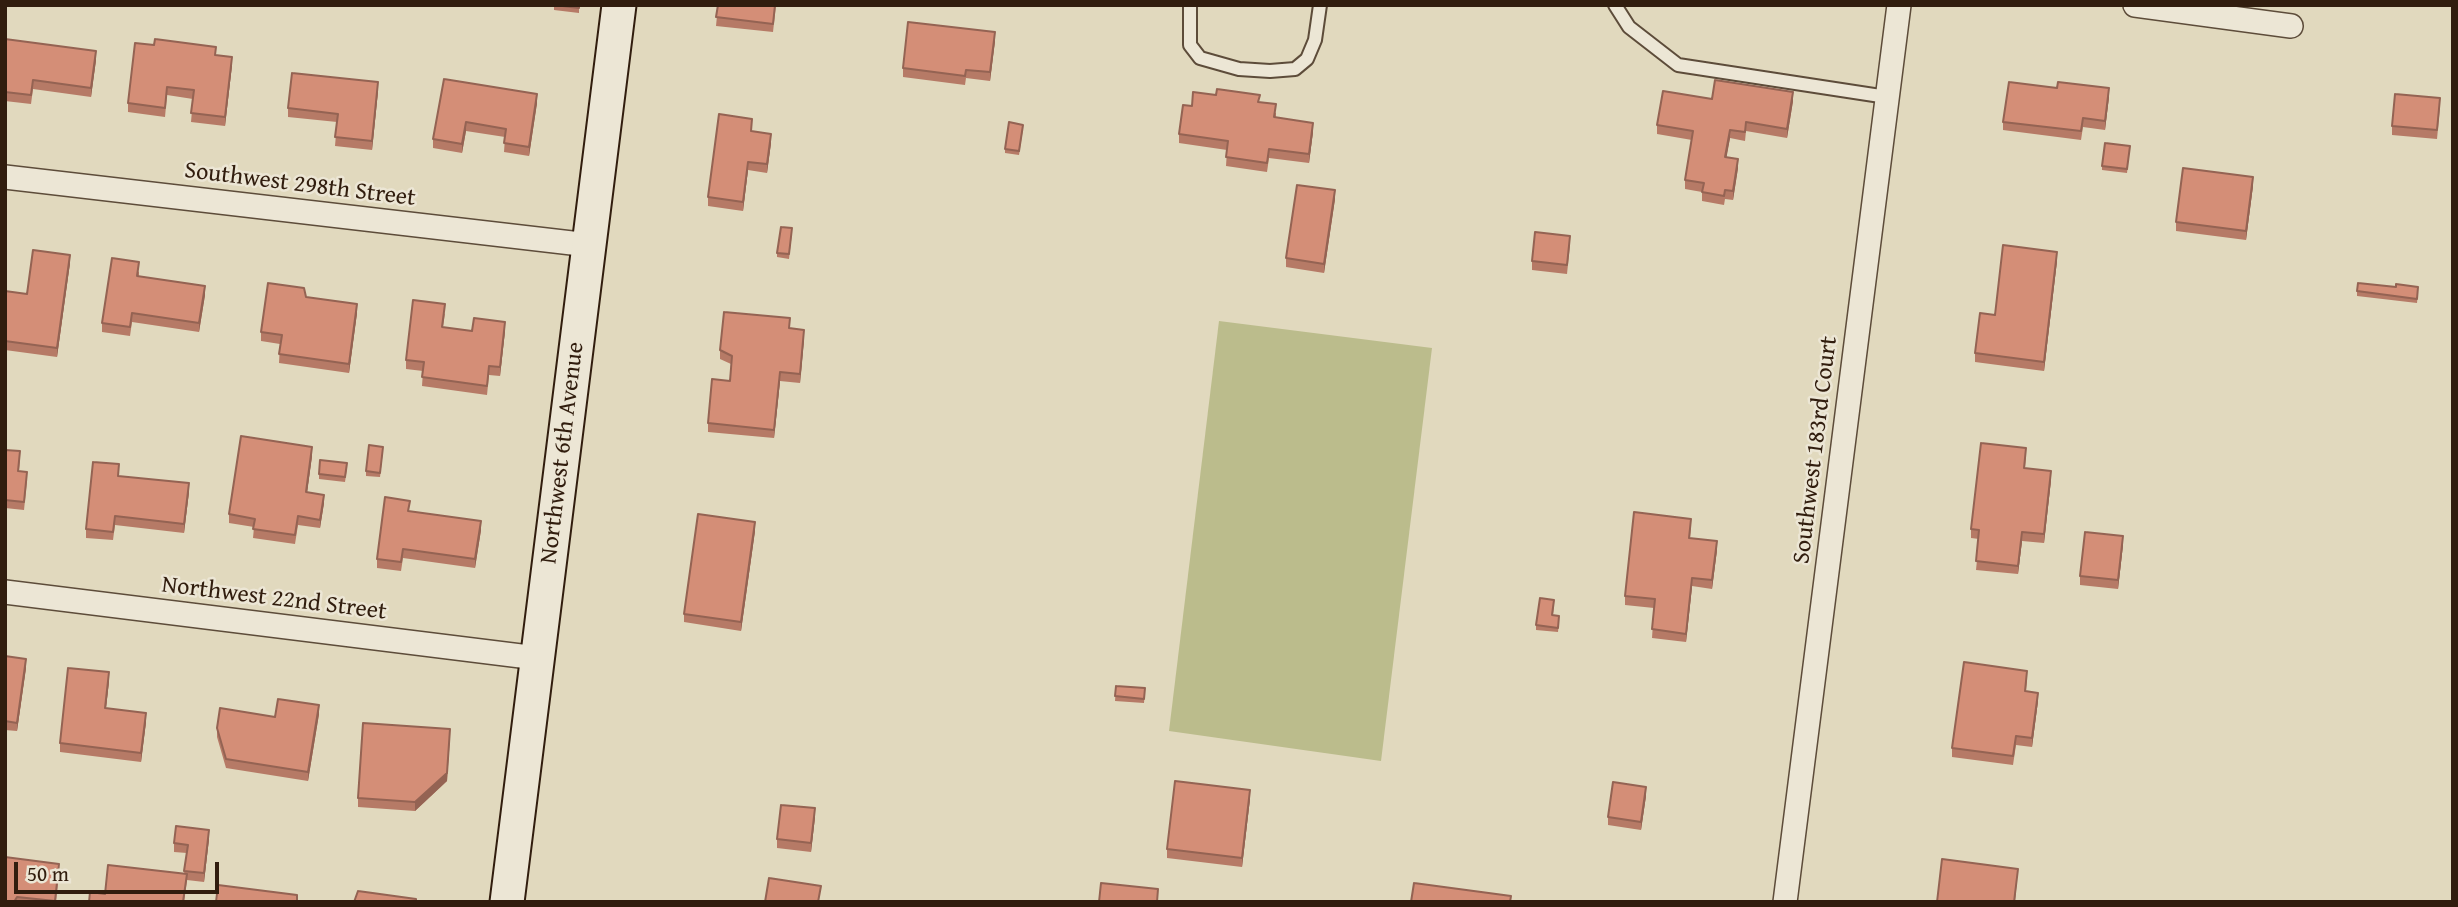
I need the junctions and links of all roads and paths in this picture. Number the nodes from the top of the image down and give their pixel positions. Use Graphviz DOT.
graph roads {
  1 [pos="619,5"];
  2 [pos="1190,5"];
  3 [pos="1320,5"];
  4 [pos="1615,5"];
  5 [pos="1899,5"];
  6 [pos="2135,5"];
  7 [pos="2291,26"];
  8 [pos="1887,97"];
  9 [pos="5,177"];
  10 [pos="589,246"];
  11 [pos="5,592"];
  12 [pos="537,658"];
  13 [pos="508,902"];
  14 [pos="1785,902"];
  1 -- 10 [label="street, Northwest 6th Avenue"];
  2 -- 3 [label="lane"];
  4 -- 8 [label="lane"];
  5 -- 8 [label="street, Southwest 183rd Court"];
  6 -- 7 [label="street"];
  8 -- 14 [label="street, Southwest 183rd Court"];
  9 -- 10 [label="street, Southwest 298th Street"];
  10 -- 12 [label="street, Northwest 6th Avenue"];
  11 -- 12 [label="street, Northwest 22nd Street"];
  12 -- 13 [label="street, Northwest 6th Avenue"];
}
